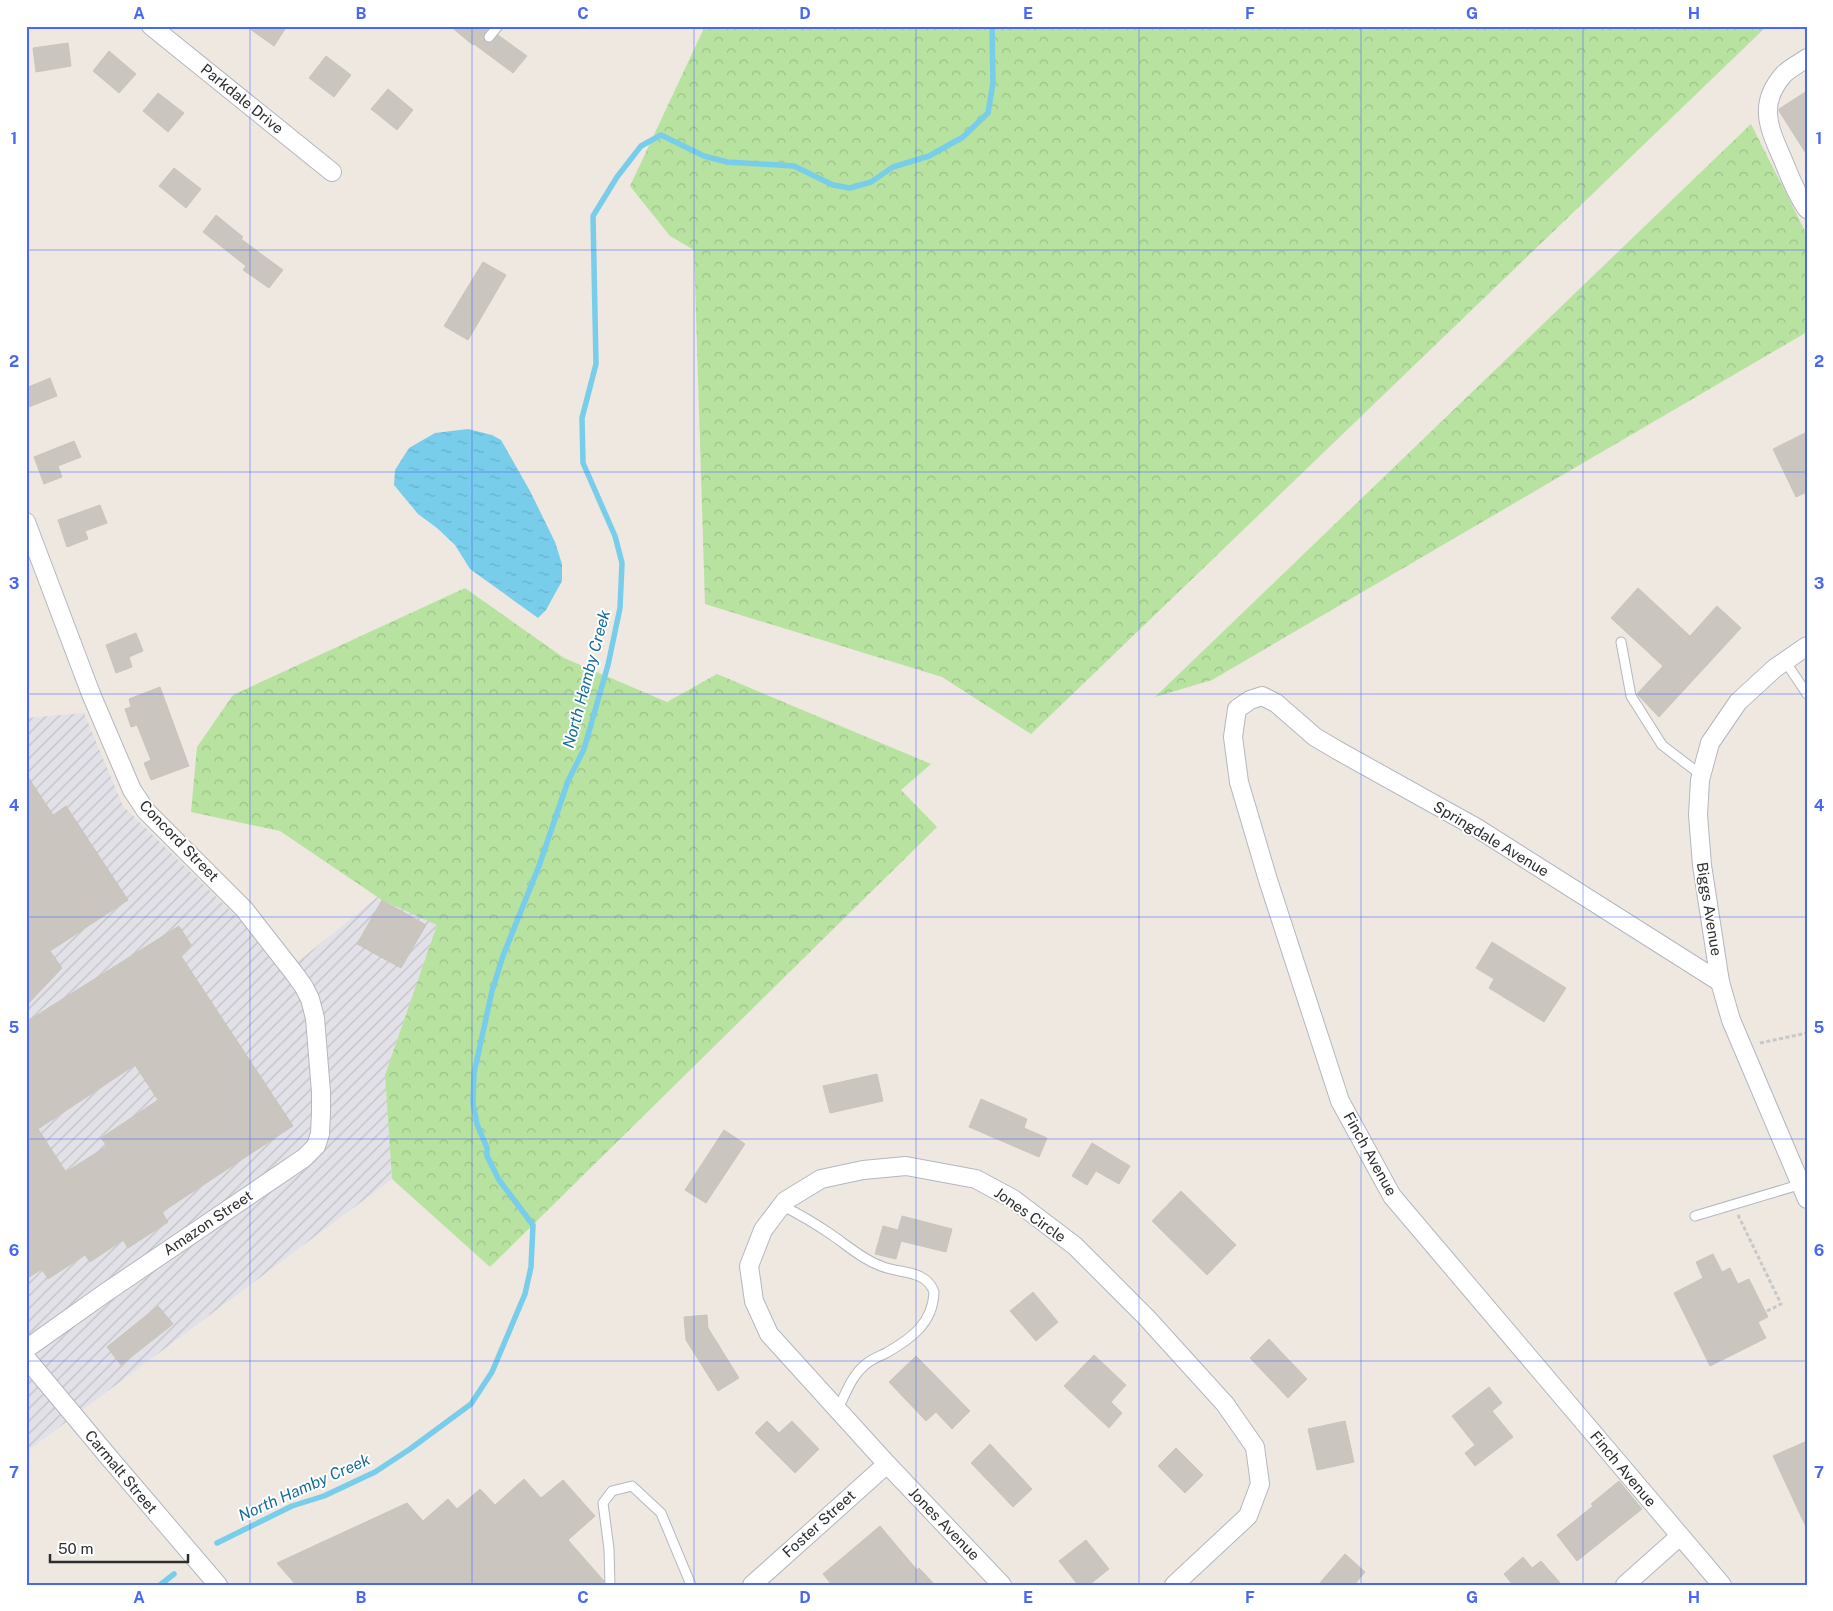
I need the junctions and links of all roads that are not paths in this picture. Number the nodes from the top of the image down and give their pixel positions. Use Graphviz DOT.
graph roads {
  1 [pos="151,26"];
  2 [pos="498,26"];
  3 [pos="489,37"];
  4 [pos="1807,58"];
  5 [pos="332,172"];
  6 [pos="1807,209"];
  7 [pos="26,522"];
  8 [pos="1621,642"];
  9 [pos="1807,646"];
  10 [pos="1785,661"];
  11 [pos="1807,694"];
  12 [pos="1262,696"];
  13 [pos="1701,775"];
  14 [pos="1720,982"];
  15 [pos="319,1059"];
  16 [pos="1805,1188"];
  17 [pos="781,1205"];
  18 [pos="1695,1216"];
  19 [pos="26,1349"];
  20 [pos="26,1358"];
  21 [pos="838,1410"];
  22 [pos="886,1464"];
  23 [pos="1680,1536"];
  24 [pos="218,1585"];
  25 [pos="610,1585"];
  26 [pos="691,1585"];
  27 [pos="752,1585"];
  28 [pos="1002,1585"];
  29 [pos="1174,1585"];
  30 [pos="1625,1585"];
  31 [pos="1722,1585"];
  1 -- 5 [label="street, Parkdale Drive"];
  2 -- 3 [label="lane"];
  4 -- 6 [label="street"];
  7 -- 15 [label="street, Concord Street"];
  8 -- 13 [label="lane"];
  9 -- 10 [label="street, Biggs Avenue"];
  10 -- 11 [label="lane"];
  10 -- 13 [label="street, Biggs Avenue"];
  12 -- 14 [label="street, Springdale Avenue"];
  12 -- 23 [label="street, Finch Avenue"];
  13 -- 14 [label="street, Biggs Avenue"];
  14 -- 16 [label="street, Biggs Avenue"];
  15 -- 19 [label="street, Amazon Street"];
  16 -- 18 [label="lane"];
  17 -- 21 [label="street, Jones Circle"];
  17 -- 21 [label="lane"];
  17 -- 29 [label="street, Jones Circle"];
  20 -- 24 [label="street, Carmalt Street"];
  21 -- 22 [label="street, Jones Circle"];
  22 -- 27 [label="street, Foster Street"];
  22 -- 28 [label="street, Jones Avenue"];
  23 -- 30 [label="street"];
  23 -- 31 [label="street, Finch Avenue"];
  25 -- 26 [label="lane"];
}
